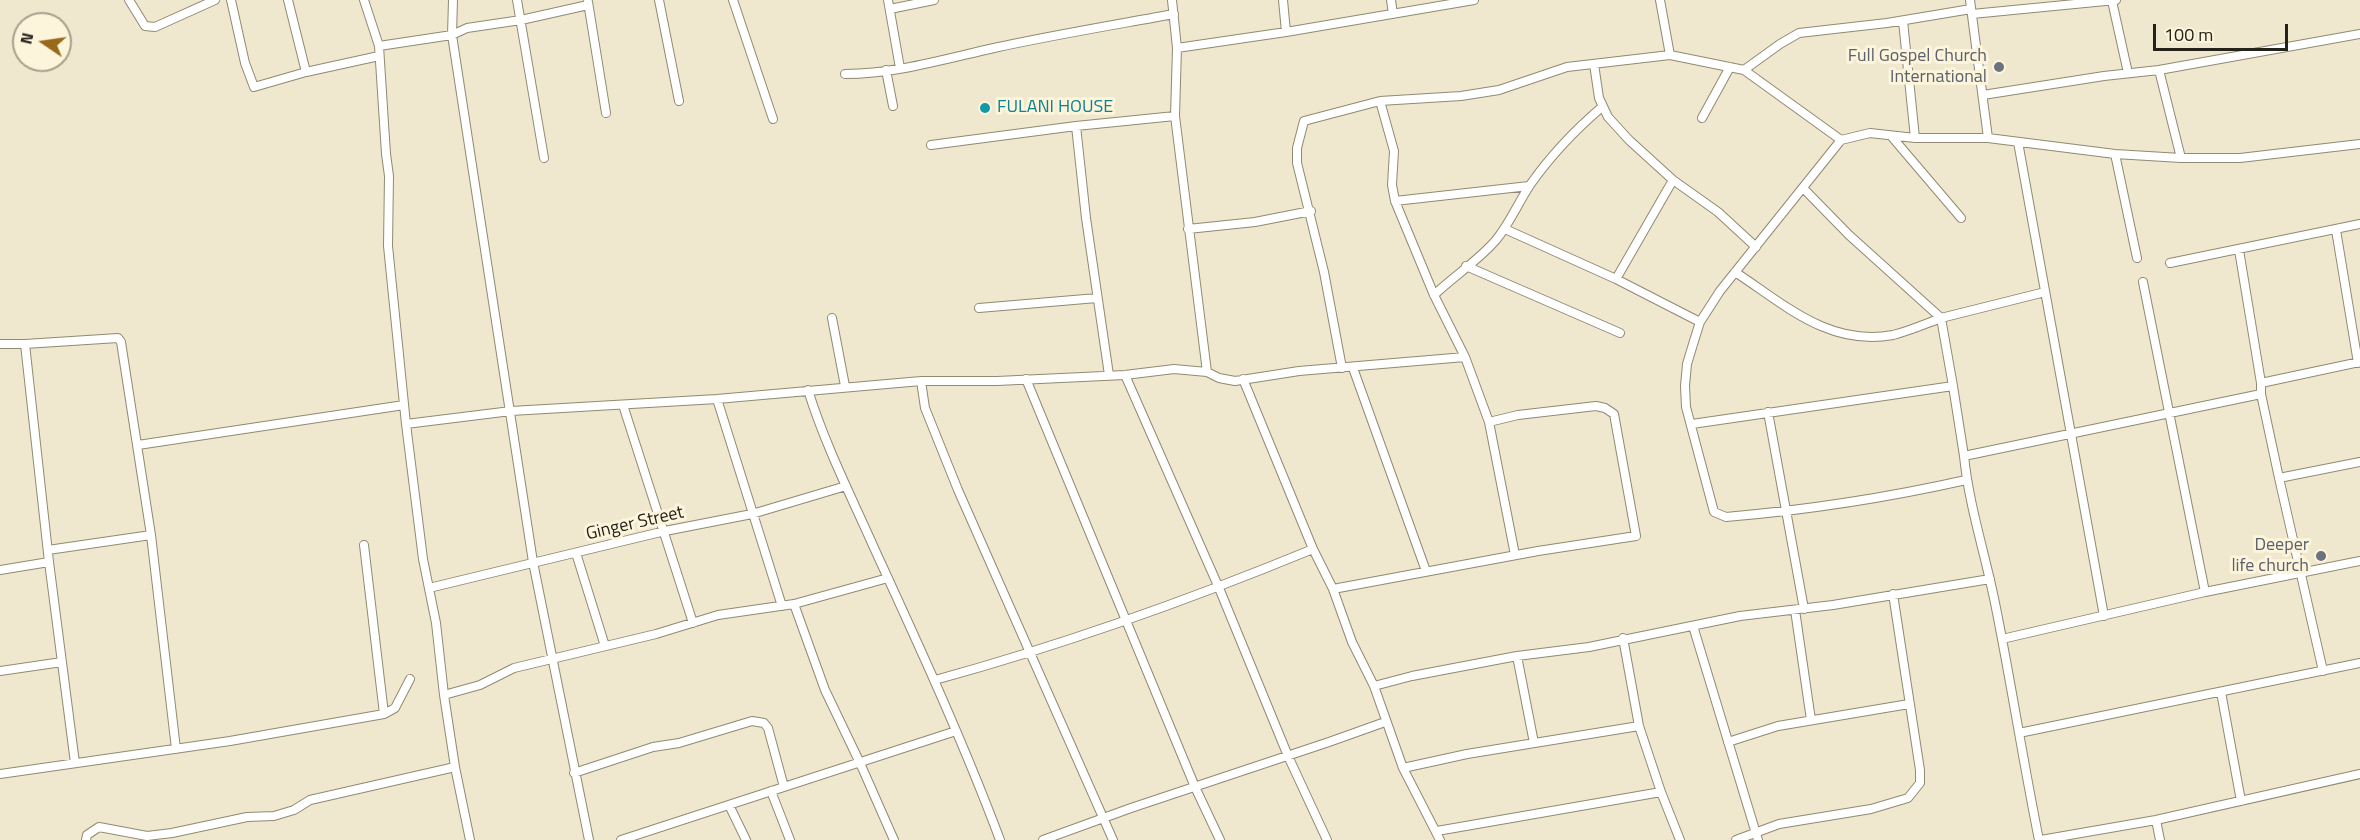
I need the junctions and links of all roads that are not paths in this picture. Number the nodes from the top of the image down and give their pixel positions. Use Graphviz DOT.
graph roads {
  1 [pos="129,0"];
  2 [pos="215,0"];
  3 [pos="231,0"];
  4 [pos="288,0"];
  5 [pos="364,0"];
  6 [pos="453,0"];
  7 [pos="518,0"];
  8 [pos="659,0"];
  9 [pos="734,0"];
  10 [pos="888,0"];
  11 [pos="934,0"];
  12 [pos="1172,0"];
  13 [pos="1283,0"];
  14 [pos="1391,0"];
  15 [pos="1474,0"];
  16 [pos="1660,0"];
  17 [pos="2114,0"];
  18 [pos="2102,1"];
  19 [pos="588,2"];
  20 [pos="1971,8"];
  21 [pos="890,9"];
  22 [pos="1174,14"];
  23 [pos="1393,14"];
  24 [pos="520,20"];
  25 [pos="1903,21"];
  26 [pos="1286,32"];
  27 [pos="452,34"];
  28 [pos="2360,34"];
  29 [pos="379,46"];
  30 [pos="1177,48"];
  31 [pos="1670,55"];
  32 [pos="380,56"];
  33 [pos="1594,64"];
  34 [pos="1731,67"];
  35 [pos="900,68"];
  36 [pos="886,70"];
  37 [pos="1744,70"];
  38 [pos="2159,70"];
  39 [pos="306,72"];
  40 [pos="2128,73"];
  41 [pos="845,74"];
  42 [pos="1983,95"];
  43 [pos="679,101"];
  44 [pos="1380,101"];
  45 [pos="893,105"];
  46 [pos="1602,107"];
  47 [pos="606,113"];
  48 [pos="1175,116"];
  49 [pos="773,118"];
  50 [pos="1702,118"];
  51 [pos="1076,126"];
  52 [pos="1892,137"];
  53 [pos="1915,138"];
  54 [pos="1988,138"];
  55 [pos="1841,140"];
  56 [pos="2018,142"];
  57 [pos="2360,144"];
  58 [pos="931,145"];
  59 [pos="2115,154"];
  60 [pos="544,158"];
  61 [pos="2181,158"];
  62 [pos="1673,180"];
  63 [pos="1529,186"];
  64 [pos="1803,188"];
  65 [pos="1395,201"];
  66 [pos="1311,211"];
  67 [pos="1961,218"];
  68 [pos="2360,224"];
  69 [pos="1188,229"];
  70 [pos="1505,229"];
  71 [pos="2336,230"];
  72 [pos="1756,247"];
  73 [pos="2239,250"];
  74 [pos="2137,258"];
  75 [pos="2170,263"];
  76 [pos="1466,266"];
  77 [pos="1735,272"];
  78 [pos="1616,279"];
  79 [pos="2143,282"];
  80 [pos="2045,291"];
  81 [pos="1434,296"];
  82 [pos="1097,298"];
  83 [pos="979,308"];
  84 [pos="832,318"];
  85 [pos="1941,318"];
  86 [pos="1700,322"];
  87 [pos="1620,333"];
  88 [pos="0,344"];
  89 [pos="25,344"];
  90 [pos="1465,357"];
  91 [pos="2359,363"];
  92 [pos="1342,368"];
  93 [pos="1353,368"];
  94 [pos="1207,372"];
  95 [pos="1109,375"];
  96 [pos="1125,375"];
  97 [pos="1026,379"];
  98 [pos="1243,379"];
  99 [pos="921,381"];
  100 [pos="2261,382"];
  101 [pos="845,386"];
  102 [pos="1953,386"];
  103 [pos="808,390"];
  104 [pos="2261,394"];
  105 [pos="717,399"];
  106 [pos="404,405"];
  107 [pos="623,405"];
  108 [pos="511,411"];
  109 [pos="1768,412"];
  110 [pos="2168,413"];
  111 [pos="1488,422"];
  112 [pos="406,424"];
  113 [pos="1692,424"];
  114 [pos="2072,433"];
  115 [pos="138,445"];
  116 [pos="1964,456"];
  117 [pos="2360,462"];
  118 [pos="2278,478"];
  119 [pos="1966,480"];
  120 [pos="846,486"];
  121 [pos="1786,512"];
  122 [pos="752,514"];
  123 [pos="665,531"];
  124 [pos="151,535"];
  125 [pos="364,545"];
  126 [pos="1313,549"];
  127 [pos="48,550"];
  128 [pos="576,553"];
  129 [pos="1515,555"];
  130 [pos="2360,561"];
  131 [pos="49,562"];
  132 [pos="533,562"];
  133 [pos="0,570"];
  134 [pos="1426,571"];
  135 [pos="2299,573"];
  136 [pos="888,578"];
  137 [pos="1990,579"];
  138 [pos="429,588"];
  139 [pos="1219,588"];
  140 [pos="1333,590"];
  141 [pos="2205,592"];
  142 [pos="1893,594"];
  143 [pos="794,604"];
  144 [pos="782,606"];
  145 [pos="1800,609"];
  146 [pos="2104,616"];
  147 [pos="1125,620"];
  148 [pos="693,623"];
  149 [pos="1693,626"];
  150 [pos="1623,638"];
  151 [pos="2002,639"];
  152 [pos="605,646"];
  153 [pos="1029,652"];
  154 [pos="1517,657"];
  155 [pos="552,658"];
  156 [pos="62,662"];
  157 [pos="2360,663"];
  158 [pos="0,671"];
  159 [pos="2323,671"];
  160 [pos="410,679"];
  161 [pos="935,680"];
  162 [pos="1374,686"];
  163 [pos="2221,692"];
  164 [pos="444,695"];
  165 [pos="1909,704"];
  166 [pos="384,714"];
  167 [pos="1811,720"];
  168 [pos="1385,722"];
  169 [pos="1639,726"];
  170 [pos="956,731"];
  171 [pos="2019,733"];
  172 [pos="1728,742"];
  173 [pos="1534,743"];
  174 [pos="176,749"];
  175 [pos="1288,756"];
  176 [pos="75,763"];
  177 [pos="860,763"];
  178 [pos="455,767"];
  179 [pos="1402,768"];
  180 [pos="574,773"];
  181 [pos="0,774"];
  182 [pos="2360,774"];
  183 [pos="1195,787"];
  184 [pos="784,788"];
  185 [pos="771,791"];
  186 [pos="1661,792"];
  187 [pos="2241,801"];
  188 [pos="729,805"];
  189 [pos="1102,819"];
  190 [pos="2156,820"];
  191 [pos="1437,831"];
  192 [pos="645,836"];
  193 [pos="1756,836"];
  194 [pos="86,840"];
  195 [pos="470,840"];
  196 [pos="589,840"];
  197 [pos="621,840"];
  198 [pos="746,840"];
  199 [pos="790,840"];
  200 [pos="894,840"];
  201 [pos="1000,840"];
  202 [pos="1043,840"];
  203 [pos="1113,840"];
  204 [pos="1220,840"];
  205 [pos="1326,840"];
  206 [pos="1440,840"];
  207 [pos="1680,840"];
  208 [pos="1736,840"];
  209 [pos="2040,840"];
  210 [pos="2160,840"];
  1 -- 2 [label="street"];
  3 -- 39 [label="street"];
  4 -- 39 [label="street"];
  5 -- 29 [label="street"];
  6 -- 27 [label="street"];
  7 -- 24 [label="street"];
  8 -- 43 [label="street"];
  9 -- 49 [label="street"];
  10 -- 21 [label="street"];
  11 -- 21 [label="street"];
  12 -- 22 [label="street"];
  13 -- 26 [label="street"];
  14 -- 23 [label="street"];
  15 -- 23 [label="street"];
  16 -- 31 [label="street"];
  17 -- 18 [label="street"];
  17 -- 40 [label="street"];
  18 -- 20 [label="street"];
  19 -- 24 [label="street"];
  19 -- 47 [label="street"];
  20 -- 25 [label="street"];
  20 -- 42 [label="street"];
  21 -- 35 [label="street"];
  22 -- 30 [label="street"];
  22 -- 35 [label="street"];
  23 -- 26 [label="street"];
  24 -- 27 [label="street"];
  24 -- 60 [label="street"];
  25 -- 37 [label="street"];
  25 -- 53 [label="street"];
  26 -- 30 [label="street"];
  27 -- 29 [label="street"];
  27 -- 108 [label="street"];
  28 -- 38 [label="street"];
  29 -- 32 [label="street"];
  30 -- 48 [label="street"];
  31 -- 33 [label="street"];
  31 -- 34 [label="street"];
  32 -- 39 [label="street"];
  32 -- 106 [label="street"];
  33 -- 44 [label="street"];
  33 -- 46 [label="street"];
  34 -- 37 [label="street"];
  34 -- 50 [label="street"];
  35 -- 36 [label="street"];
  36 -- 41 [label="street"];
  36 -- 45 [label="street"];
  37 -- 55 [label="street"];
  38 -- 40 [label="street"];
  38 -- 61 [label="street"];
  40 -- 42 [label="street"];
  42 -- 54 [label="street"];
  44 -- 65 [label="street"];
  44 -- 66 [label="street"];
  46 -- 62 [label="street"];
  46 -- 63 [label="street"];
  48 -- 51 [label="street"];
  48 -- 69 [label="street"];
  51 -- 58 [label="street"];
  51 -- 82 [label="street"];
  52 -- 53 [label="street"];
  52 -- 55 [label="street"];
  52 -- 67 [label="street"];
  53 -- 54 [label="street"];
  54 -- 56 [label="street"];
  55 -- 64 [label="street"];
  56 -- 59 [label="street"];
  56 -- 80 [label="street"];
  57 -- 61 [label="street"];
  59 -- 61 [label="street"];
  59 -- 74 [label="street"];
  62 -- 72 [label="street"];
  62 -- 78 [label="street"];
  63 -- 65 [label="street"];
  63 -- 70 [label="street"];
  64 -- 72 [label="street"];
  64 -- 85 [label="street"];
  65 -- 81 [label="street"];
  66 -- 69 [label="street"];
  66 -- 92 [label="street"];
  68 -- 71 [label="street"];
  69 -- 94 [label="street"];
  70 -- 76 [label="street"];
  70 -- 78 [label="street"];
  71 -- 73 [label="street"];
  71 -- 91 [label="street"];
  72 -- 77 [label="street"];
  73 -- 75 [label="street"];
  73 -- 100 [label="street"];
  76 -- 81 [label="street"];
  76 -- 87 [label="street"];
  77 -- 85 [label="street"];
  77 -- 86 [label="street"];
  78 -- 86 [label="street"];
  79 -- 110 [label="street"];
  80 -- 85 [label="street"];
  80 -- 114 [label="street"];
  81 -- 90 [label="street"];
  82 -- 83 [label="street"];
  82 -- 95 [label="street"];
  84 -- 101 [label="street"];
  85 -- 102 [label="street"];
  86 -- 113 [label="street"];
  88 -- 89 [label="street"];
  89 -- 115 [label="street"];
  89 -- 127 [label="street"];
  90 -- 93 [label="street"];
  90 -- 111 [label="street"];
  91 -- 100 [label="street"];
  92 -- 93 [label="street"];
  92 -- 98 [label="street"];
  93 -- 134 [label="street"];
  94 -- 96 [label="street"];
  94 -- 98 [label="street"];
  95 -- 96 [label="street"];
  95 -- 97 [label="street"];
  96 -- 139 [label="street"];
  97 -- 99 [label="street"];
  97 -- 147 [label="street"];
  98 -- 126 [label="street"];
  99 -- 101 [label="street"];
  99 -- 153 [label="street"];
  100 -- 104 [label="street"];
  101 -- 103 [label="street"];
  102 -- 109 [label="street"];
  102 -- 116 [label="street"];
  103 -- 105 [label="street"];
  103 -- 120 [label="street"];
  104 -- 110 [label="street"];
  104 -- 118 [label="street"];
  105 -- 107 [label="street"];
  105 -- 122 [label="street"];
  106 -- 112 [label="street"];
  106 -- 115 [label="street"];
  107 -- 108 [label="street"];
  107 -- 123 [label="street"];
  108 -- 112 [label="street"];
  108 -- 132 [label="street"];
  109 -- 113 [label="street"];
  109 -- 121 [label="street"];
  110 -- 114 [label="street"];
  110 -- 141 [label="street"];
  111 -- 129 [label="street"];
  111 -- 129 [label="street"];
  112 -- 138 [label="street"];
  113 -- 121 [label="street"];
  114 -- 116 [label="street"];
  114 -- 146 [label="street"];
  115 -- 124 [label="street"];
  116 -- 119 [label="street"];
  117 -- 118 [label="street"];
  118 -- 135 [label="street"];
  119 -- 121 [label="street"];
  119 -- 137 [label="street"];
  120 -- 122 [label="street, Ginger Street"];
  120 -- 136 [label="street"];
  121 -- 145 [label="street"];
  122 -- 123 [label="street, Ginger Street"];
  122 -- 144 [label="street"];
  123 -- 128 [label="street, Ginger Street"];
  123 -- 148 [label="street"];
  124 -- 127 [label="street"];
  124 -- 174 [label="street"];
  125 -- 166 [label="street"];
  126 -- 139 [label="street"];
  126 -- 140 [label="street"];
  127 -- 131 [label="street"];
  128 -- 132 [label="street, Ginger Street"];
  128 -- 152 [label="street"];
  129 -- 134 [label="street"];
  130 -- 135 [label="street"];
  131 -- 133 [label="street"];
  131 -- 156 [label="street"];
  132 -- 138 [label="street, Ginger Street"];
  132 -- 155 [label="street"];
  134 -- 140 [label="street"];
  135 -- 141 [label="street"];
  135 -- 159 [label="street"];
  136 -- 143 [label="street"];
  136 -- 161 [label="street"];
  137 -- 142 [label="street"];
  137 -- 151 [label="street"];
  138 -- 164 [label="street"];
  139 -- 147 [label="street"];
  139 -- 175 [label="street"];
  140 -- 162 [label="street"];
  141 -- 146 [label="street"];
  142 -- 145 [label="street"];
  142 -- 165 [label="street"];
  143 -- 144 [label="street"];
  143 -- 177 [label="street"];
  144 -- 148 [label="street"];
  145 -- 149 [label="street"];
  145 -- 167 [label="street"];
  146 -- 151 [label="street"];
  147 -- 153 [label="street"];
  147 -- 183 [label="street"];
  148 -- 152 [label="street"];
  149 -- 150 [label="street"];
  149 -- 172 [label="street"];
  150 -- 154 [label="street"];
  150 -- 169 [label="street"];
  151 -- 171 [label="street"];
  152 -- 155 [label="street"];
  153 -- 161 [label="street"];
  153 -- 189 [label="street"];
  154 -- 162 [label="street"];
  154 -- 173 [label="street"];
  155 -- 164 [label="street"];
  155 -- 180 [label="street"];
  156 -- 158 [label="street"];
  156 -- 176 [label="street"];
  157 -- 159 [label="street"];
  159 -- 163 [label="street"];
  160 -- 166 [label="street"];
  161 -- 170 [label="street"];
  162 -- 168 [label="street"];
  163 -- 171 [label="street"];
  163 -- 187 [label="street"];
  164 -- 178 [label="street"];
  165 -- 167 [label="street"];
  165 -- 193 [label="street"];
  166 -- 174 [label="street"];
  167 -- 172 [label="street"];
  168 -- 175 [label="street"];
  168 -- 179 [label="street"];
  169 -- 173 [label="street"];
  169 -- 186 [label="street"];
  170 -- 177 [label="street"];
  170 -- 201 [label="street"];
  171 -- 209 [label="street"];
  172 -- 193 [label="street"];
  173 -- 179 [label="street"];
  174 -- 176 [label="street"];
  175 -- 183 [label="street"];
  175 -- 205 [label="street"];
  176 -- 181 [label="street"];
  177 -- 184 [label="street"];
  177 -- 200 [label="street"];
  178 -- 194 [label="street"];
  178 -- 195 [label="street"];
  179 -- 191 [label="street"];
  180 -- 184 [label="street"];
  180 -- 196 [label="street"];
  182 -- 187 [label="street"];
  183 -- 189 [label="street"];
  183 -- 204 [label="street"];
  184 -- 185 [label="street"];
  185 -- 188 [label="street"];
  185 -- 199 [label="street"];
  186 -- 191 [label="street"];
  186 -- 207 [label="street"];
  187 -- 190 [label="street"];
  188 -- 192 [label="street"];
  188 -- 198 [label="street"];
  189 -- 202 [label="street"];
  189 -- 203 [label="street"];
  190 -- 209 [label="street"];
  190 -- 210 [label="street"];
  191 -- 206 [label="street"];
  192 -- 197 [label="street"];
  193 -- 208 [label="street"];
}
